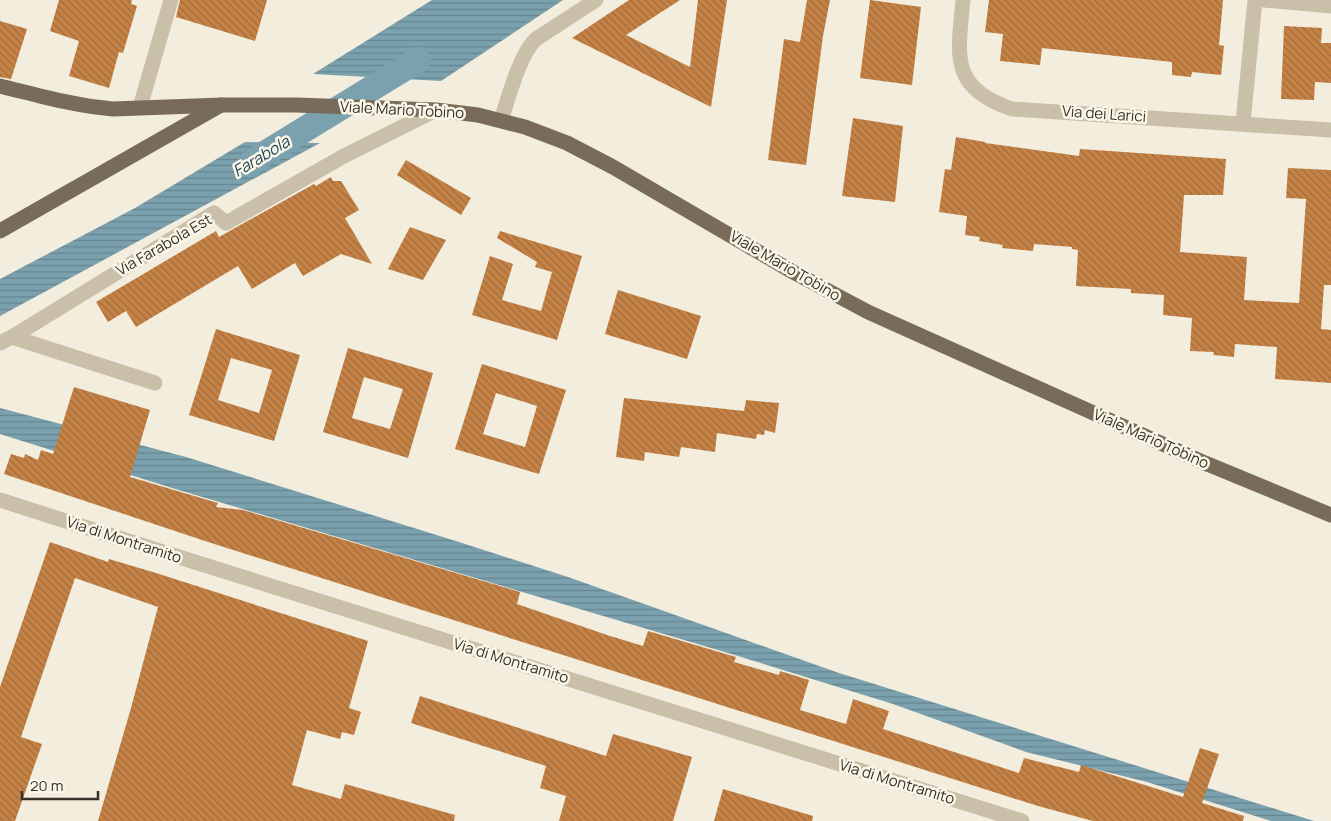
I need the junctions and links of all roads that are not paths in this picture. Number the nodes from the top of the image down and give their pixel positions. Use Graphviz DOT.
graph roads {
  1 [pos="172,0"];
  2 [pos="596,0"];
  3 [pos="963,0"];
  4 [pos="1256,0"];
  5 [pos="1264,0"];
  6 [pos="1331,6"];
  7 [pos="0,86"];
  8 [pos="222,105"];
  9 [pos="140,107"];
  10 [pos="436,110"];
  11 [pos="501,120"];
  12 [pos="1243,123"];
  13 [pos="1331,130"];
  14 [pos="0,231"];
  15 [pos="6,340"];
  16 [pos="155,383"];
  17 [pos="0,500"];
  18 [pos="1331,515"];
  19 [pos="1022,821"];
  1 -- 9 [label="street"];
  2 -- 11 [label="street"];
  3 -- 12 [label="street, Via dei Larici"];
  4 -- 12 [label="street"];
  5 -- 6 [label="street"];
  7 -- 9 [label="main road, Viale Mario Tobino"];
  8 -- 9 [label="main road, Viale Mario Tobino"];
  8 -- 10 [label="main road, Viale Mario Tobino"];
  8 -- 14 [label="main road, Viale Mario Tobino"];
  10 -- 11 [label="main road, Viale Mario Tobino"];
  10 -- 15 [label="street, Via Farabola Est"];
  11 -- 18 [label="main road, Viale Mario Tobino"];
  12 -- 13 [label="street, Via dei Larici"];
  15 -- 16 [label="street"];
  17 -- 19 [label="street, Via di Montramito"];
}
